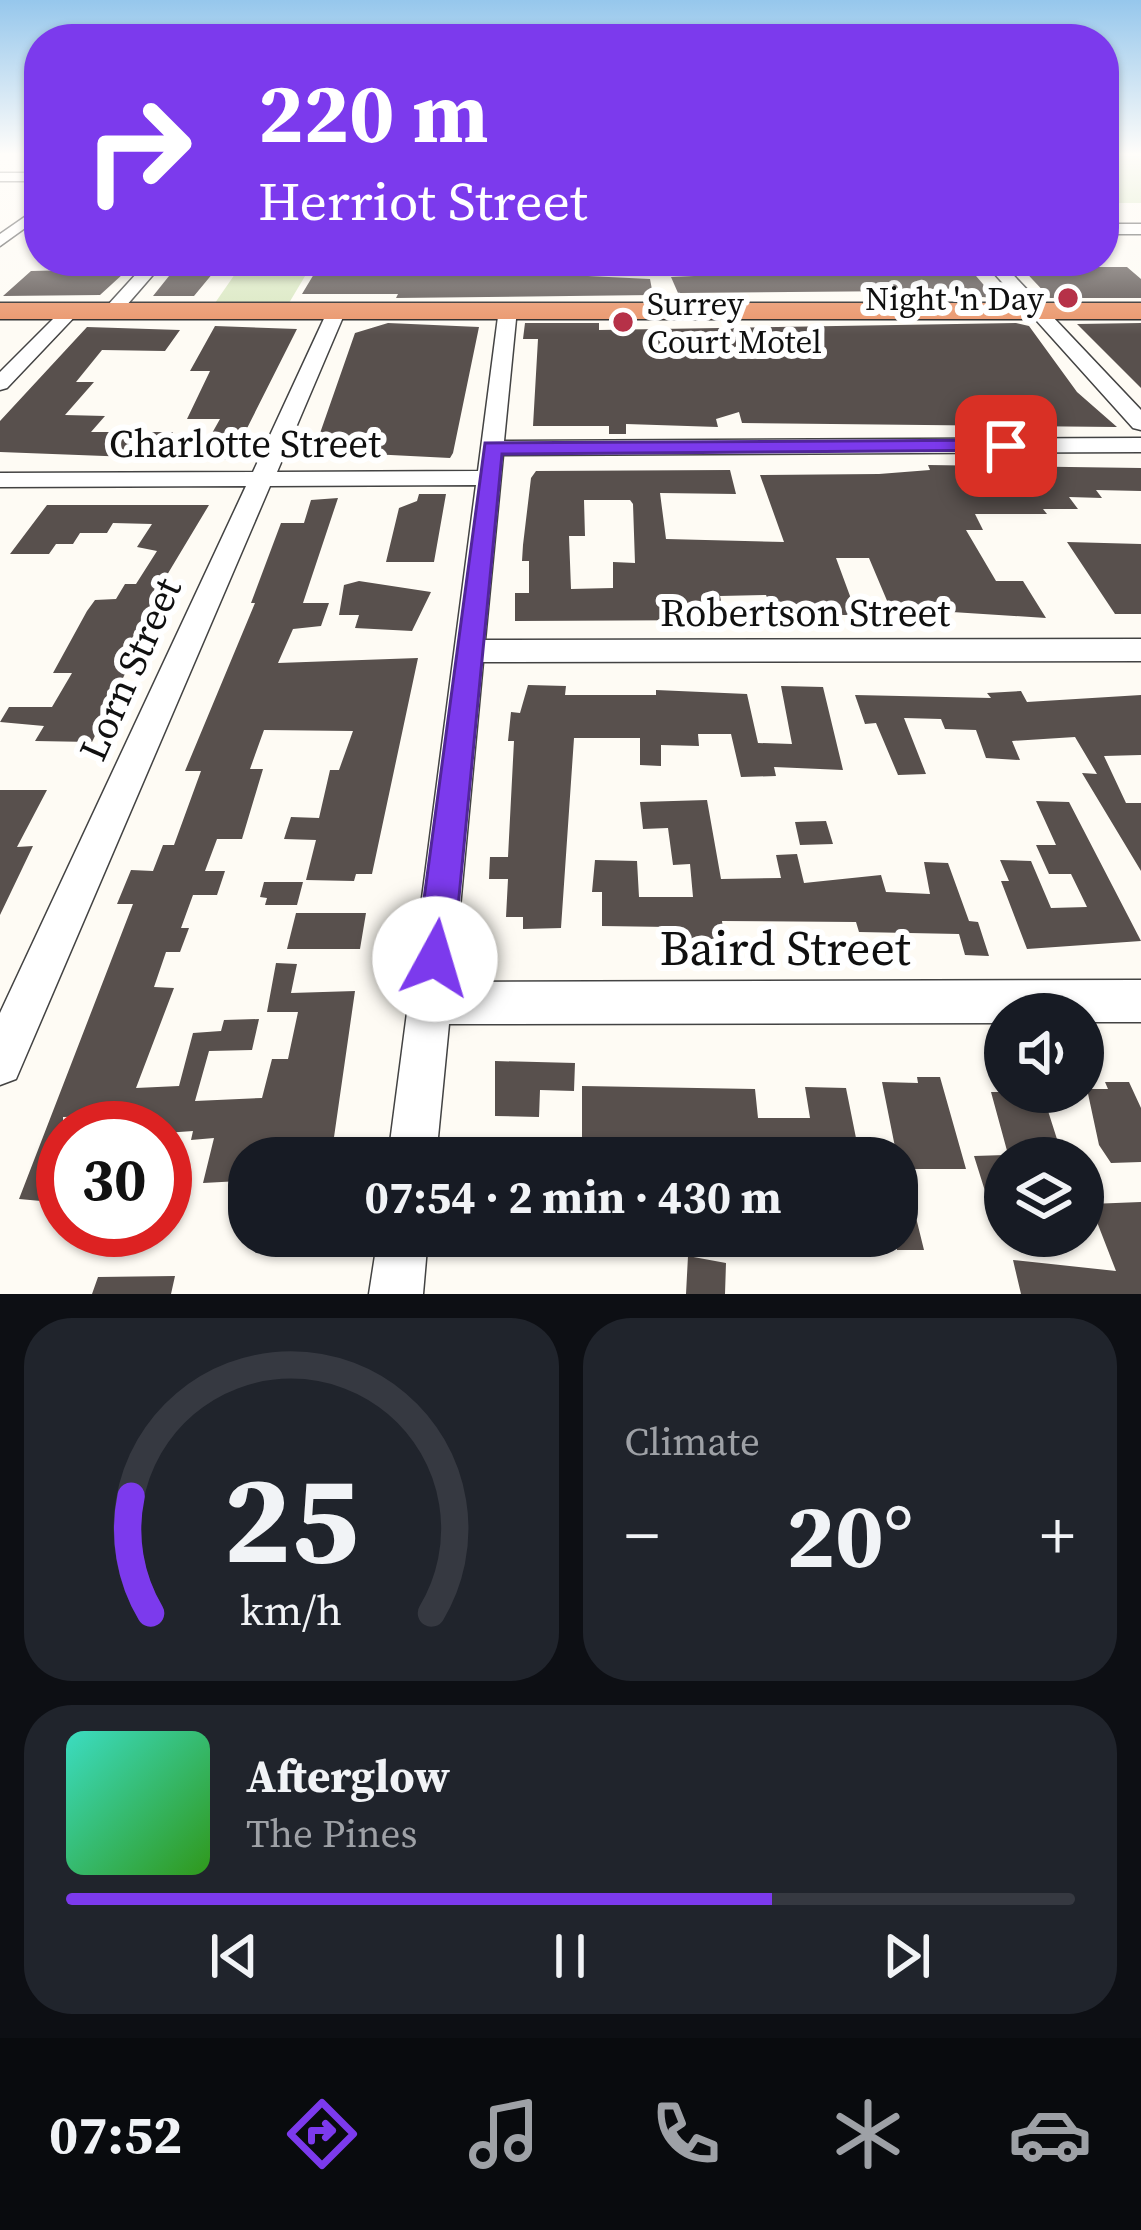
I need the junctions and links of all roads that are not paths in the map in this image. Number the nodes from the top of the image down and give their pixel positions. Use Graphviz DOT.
graph roads {
  1 [pos="24,223"];
  2 [pos="0,241"];
  3 [pos="144,276"];
  4 [pos="1005,276"];
  5 [pos="1031,304"];
  6 [pos="508,309"];
  7 [pos="72,310"];
  8 [pos="113,310"];
  9 [pos="337,310"];
  10 [pos="0,311"];
  11 [pos="1141,311"];
  12 [pos="0,384"];
  13 [pos="1141,423"];
  14 [pos="1141,446"];
  15 [pos="491,463"];
  16 [pos="261,479"];
  17 [pos="0,480"];
  18 [pos="1141,650"];
  19 [pos="470,651"];
  20 [pos="1141,1000"];
  21 [pos="430,1003"];
  22 [pos="0,1063"];
  23 [pos="414,1137"];
  24 [pos="400,1257"];
  25 [pos="396,1294"];
  1 -- 2 [label="street"];
  3 -- 8 [label="street"];
  4 -- 5 [label="street"];
  5 -- 6 [label="highway"];
  5 -- 11 [label="highway"];
  5 -- 13 [label="street"];
  6 -- 9 [label="highway"];
  6 -- 15 [label="street"];
  7 -- 8 [label="highway"];
  7 -- 10 [label="highway"];
  7 -- 12 [label="street"];
  8 -- 9 [label="highway"];
  9 -- 16 [label="street, Lorn Street"];
  14 -- 15 [label="street, Charlotte Street"];
  15 -- 16 [label="street, Charlotte Street"];
  15 -- 19 [label="street"];
  16 -- 17 [label="street, Charlotte Street"];
  16 -- 22 [label="street, Lorn Street"];
  18 -- 19 [label="street, Robertson Street"];
  19 -- 21 [label="street"];
  20 -- 21 [label="street, Baird Street"];
  21 -- 23 [label="street"];
  24 -- 25 [label="street"];
}
